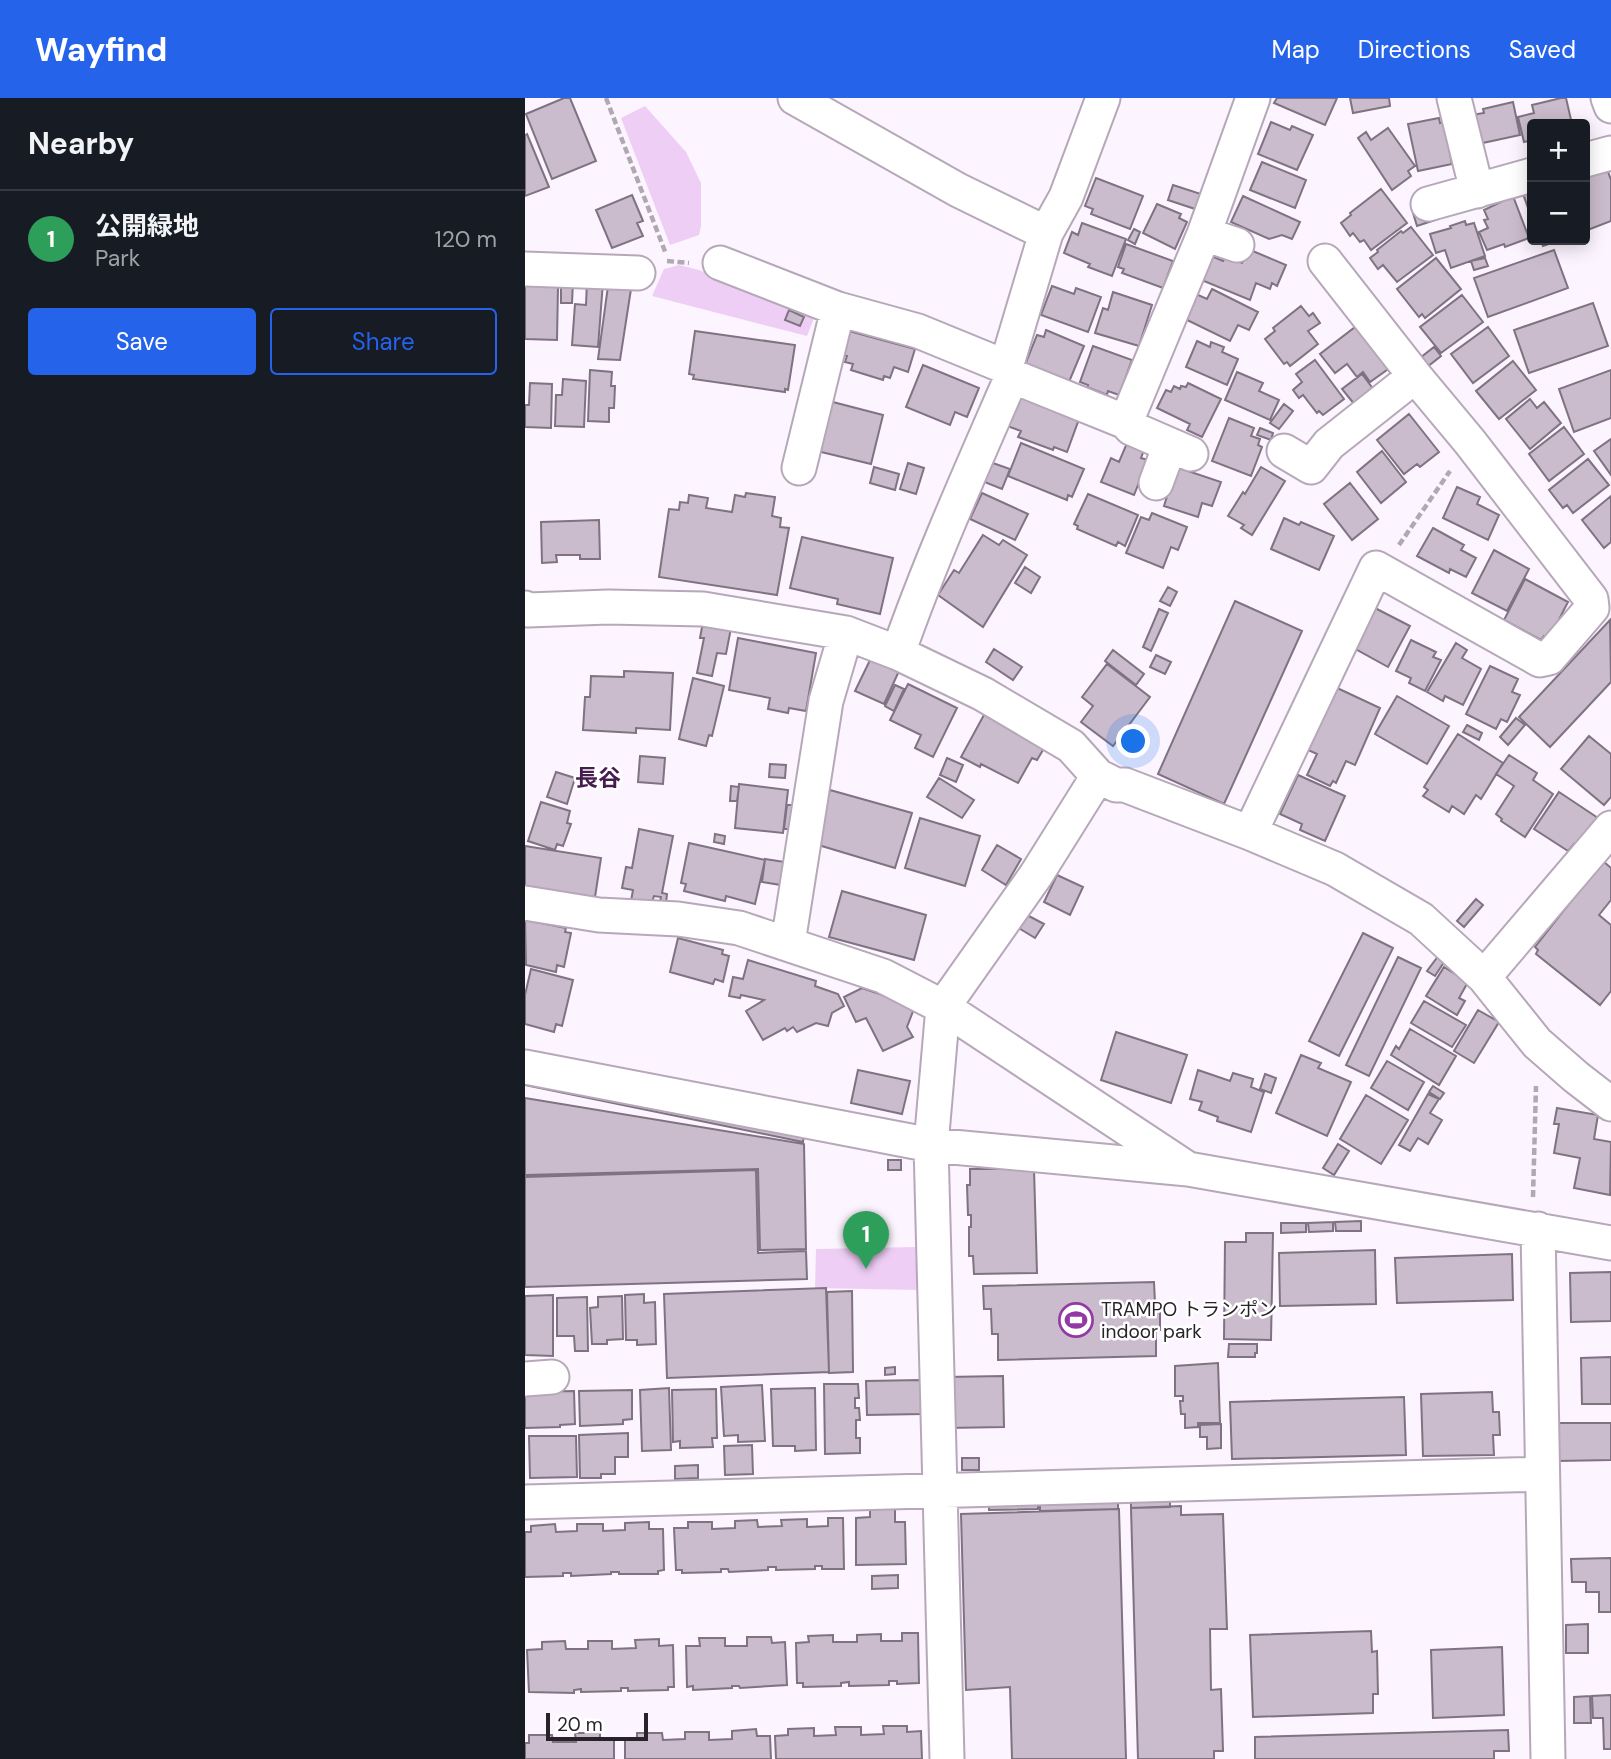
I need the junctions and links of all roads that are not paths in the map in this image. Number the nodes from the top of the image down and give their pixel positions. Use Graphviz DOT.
graph roads {
  1 [pos="795,98"];
  2 [pos="1103,98"];
  3 [pos="1253,98"];
  4 [pos="1454,98"];
  5 [pos="1608,98"];
  6 [pos="1611,106"];
  7 [pos="1611,153"];
  8 [pos="1590,159"];
  9 [pos="1527,176"];
  10 [pos="1477,191"];
  11 [pos="1428,204"];
  12 [pos="1046,233"];
  13 [pos="1204,234"];
  14 [pos="1237,245"];
  15 [pos="720,263"];
  16 [pos="653,267"];
  17 [pos="525,270"];
  18 [pos="1332,282"];
  19 [pos="838,309"];
  20 [pos="1009,372"];
  21 [pos="1415,376"];
  22 [pos="1126,422"];
  23 [pos="799,468"];
  24 [pos="1298,468"];
  25 [pos="1156,483"];
  26 [pos="525,608"];
  27 [pos="846,633"];
  28 [pos="898,653"];
  29 [pos="1098,776"];
  30 [pos="1611,828"];
  31 [pos="1250,833"];
  32 [pos="525,903"];
  33 [pos="788,943"];
  34 [pos="1484,977"];
  35 [pos="943,1007"];
  36 [pos="525,1067"];
  37 [pos="1611,1104"];
  38 [pos="931,1145"];
  39 [pos="1188,1169"];
  40 [pos="1535,1229"];
  41 [pos="1611,1243"];
  42 [pos="1542,1474"];
  43 [pos="940,1491"];
  44 [pos="525,1502"];
  45 [pos="947,1759"];
  46 [pos="1548,1759"];
  1 -- 12 [label="street"];
  2 -- 12 [label="street"];
  3 -- 13 [label="street"];
  4 -- 10 [label="street"];
  5 -- 6 [label="street"];
  7 -- 8 [label="street"];
  9 -- 10 [label="street"];
  10 -- 11 [label="street"];
  12 -- 20 [label="street"];
  13 -- 14 [label="street"];
  13 -- 22 [label="street"];
  15 -- 19 [label="street"];
  16 -- 17 [label="street"];
  18 -- 21 [label="street"];
  19 -- 20 [label="street"];
  19 -- 23 [label="street"];
  20 -- 22 [label="street"];
  20 -- 28 [label="street"];
  21 -- 24 [label="street"];
  21 -- 31 [label="street"];
  22 -- 25 [label="street"];
  26 -- 27 [label="street"];
  27 -- 28 [label="street"];
  27 -- 33 [label="street"];
  28 -- 29 [label="street"];
  29 -- 31 [label="street"];
  29 -- 35 [label="street"];
  30 -- 34 [label="street"];
  31 -- 34 [label="street"];
  32 -- 33 [label="street"];
  33 -- 35 [label="street"];
  34 -- 37 [label="street"];
  35 -- 38 [label="street"];
  35 -- 39 [label="street"];
  36 -- 38 [label="street"];
  38 -- 39 [label="street"];
  38 -- 43 [label="street"];
  39 -- 40 [label="street"];
  40 -- 41 [label="street"];
  40 -- 42 [label="street"];
  42 -- 43 [label="street"];
  42 -- 46 [label="street"];
  43 -- 44 [label="street"];
  43 -- 45 [label="street"];
}
